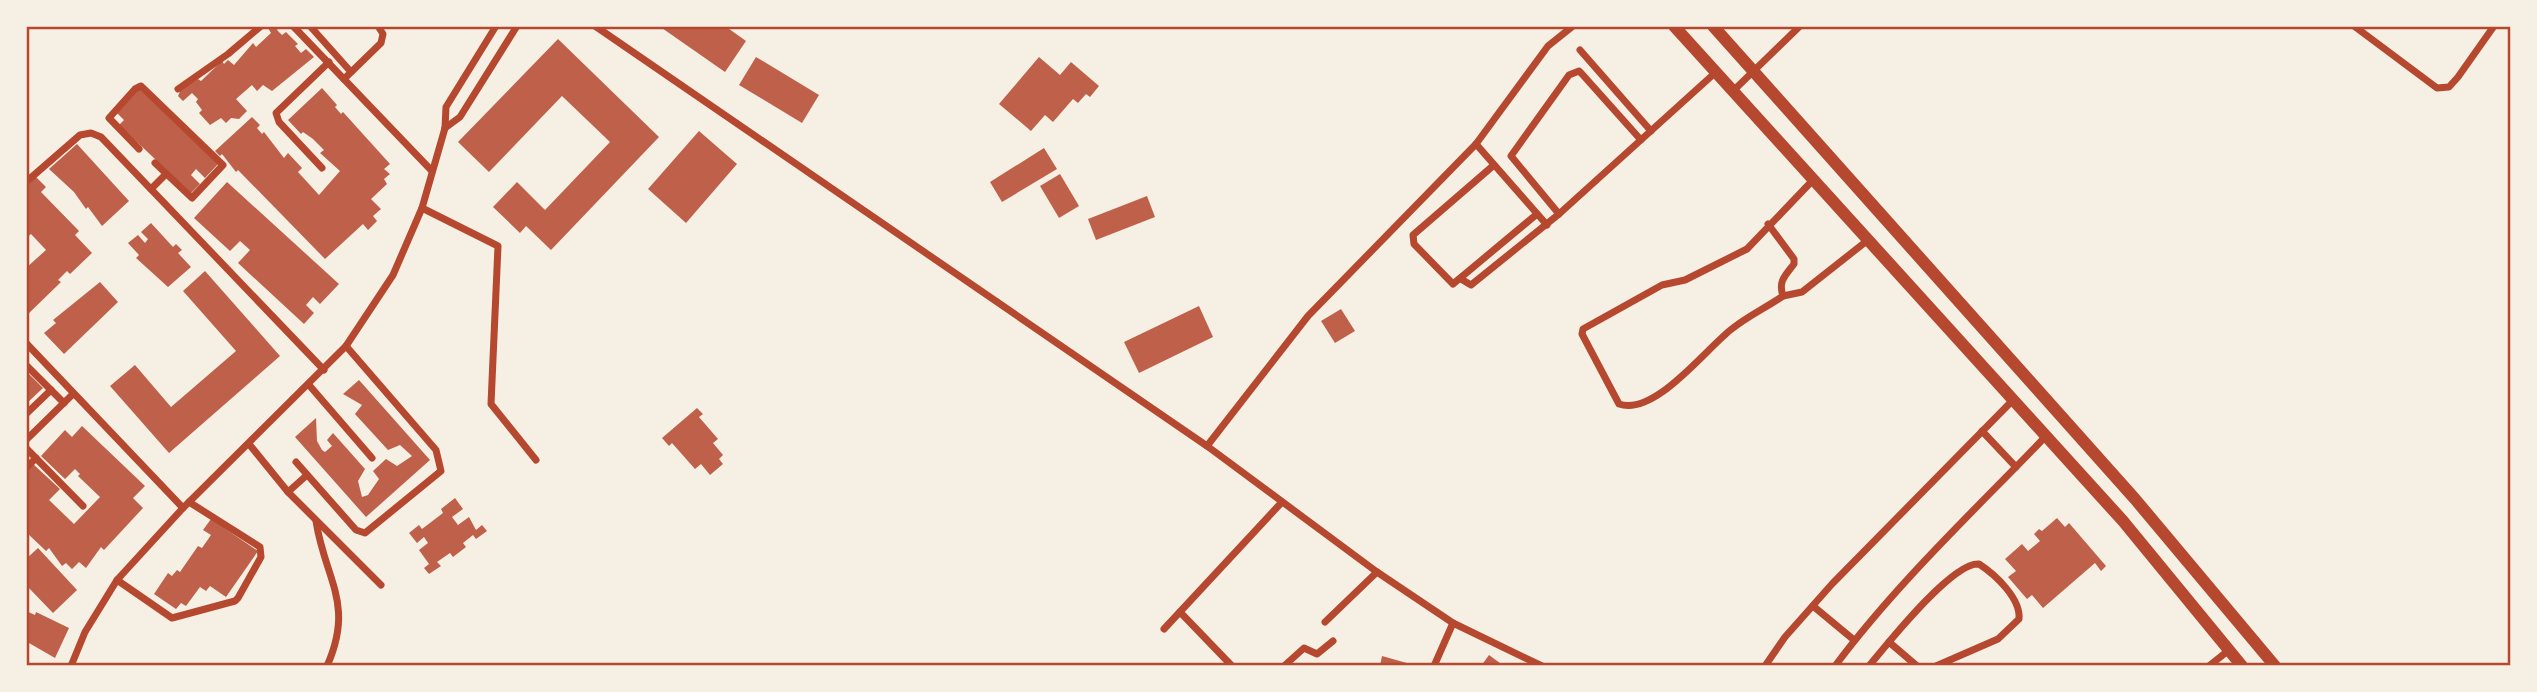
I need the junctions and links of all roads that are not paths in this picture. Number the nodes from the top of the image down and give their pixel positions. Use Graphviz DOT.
graph roads {
  1 [pos="261,26"];
  2 [pos="293,26"];
  3 [pos="310,26"];
  4 [pos="378,26"];
  5 [pos="496,26"];
  6 [pos="517,26"];
  7 [pos="595,26"];
  8 [pos="1573,26"];
  9 [pos="1674,26"];
  10 [pos="1713,26"];
  11 [pos="1800,26"];
  12 [pos="2354,26"];
  13 [pos="2494,26"];
  14 [pos="1580,50"];
  15 [pos="328,62"];
  16 [pos="1755,69"];
  17 [pos="351,72"];
  18 [pos="1716,72"];
  19 [pos="344,79"];
  20 [pos="178,89"];
  21 [pos="1732,91"];
  22 [pos="114,125"];
  23 [pos="445,128"];
  24 [pos="1651,131"];
  25 [pos="101,137"];
  26 [pos="1641,140"];
  27 [pos="1476,144"];
  28 [pos="139,149"];
  29 [pos="155,163"];
  30 [pos="1494,165"];
  31 [pos="322,168"];
  32 [pos="431,170"];
  33 [pos="166,174"];
  34 [pos="1813,180"];
  35 [pos="26,182"];
  36 [pos="150,189"];
  37 [pos="422,208"];
  38 [pos="1537,214"];
  39 [pos="1559,214"];
  40 [pos="1768,224"];
  41 [pos="1547,225"];
  42 [pos="1868,240"];
  43 [pos="1461,279"];
  44 [pos="1783,296"];
  45 [pos="26,343"];
  46 [pos="346,346"];
  47 [pos="26,365"];
  48 [pos="324,370"];
  49 [pos="309,384"];
  50 [pos="51,390"];
  51 [pos="74,394"];
  52 [pos="2013,400"];
  53 [pos="64,403"];
  54 [pos="26,414"];
  55 [pos="1982,431"];
  56 [pos="2046,436"];
  57 [pos="26,440"];
  58 [pos="249,444"];
  59 [pos="1207,446"];
  60 [pos="26,448"];
  61 [pos="36,458"];
  62 [pos="372,458"];
  63 [pos="536,460"];
  64 [pos="296,462"];
  65 [pos="2016,467"];
  66 [pos="26,468"];
  67 [pos="307,475"];
  68 [pos="288,492"];
  69 [pos="1282,502"];
  70 [pos="186,505"];
  71 [pos="83,506"];
  72 [pos="316,521"];
  73 [pos="1377,572"];
  74 [pos="117,580"];
  75 [pos="381,585"];
  76 [pos="1812,606"];
  77 [pos="1180,612"];
  78 [pos="1325,622"];
  79 [pos="1452,623"];
  80 [pos="1164,629"];
  81 [pos="1854,640"];
  82 [pos="1333,641"];
  83 [pos="1889,642"];
  84 [pos="2229,650"];
  85 [pos="71,666"];
  86 [pos="327,666"];
  87 [pos="1232,666"];
  88 [pos="1284,666"];
  89 [pos="1434,666"];
  90 [pos="1542,666"];
  91 [pos="1765,666"];
  92 [pos="1835,666"];
  93 [pos="1869,666"];
  94 [pos="1917,666"];
  95 [pos="1936,666"];
  96 [pos="2209,666"];
  97 [pos="2242,666"];
  98 [pos="2275,666"];
  1 -- 20 [label="street"];
  2 -- 15 [label="street"];
  3 -- 17 [label="street"];
  4 -- 17 [label="street"];
  5 -- 23 [label="street"];
  6 -- 23 [label="street"];
  7 -- 59 [label="street"];
  8 -- 27 [label="street"];
  9 -- 18 [label="street"];
  10 -- 16 [label="street"];
  11 -- 16 [label="street"];
  12 -- 13 [label="street"];
  14 -- 24 [label="street"];
  15 -- 19 [label="street"];
  15 -- 31 [label="street"];
  16 -- 21 [label="street"];
  16 -- 98 [label="street"];
  17 -- 19 [label="street"];
  18 -- 21 [label="street"];
  18 -- 24 [label="street"];
  19 -- 32 [label="street"];
  21 -- 34 [label="street"];
  22 -- 25 [label="street"];
  22 -- 28 [label="street"];
  22 -- 33 [label="street"];
  23 -- 32 [label="street"];
  24 -- 26 [label="street"];
  25 -- 35 [label="street"];
  25 -- 36 [label="street"];
  26 -- 39 [label="street"];
  26 -- 39 [label="street"];
  27 -- 30 [label="street"];
  27 -- 59 [label="street"];
  29 -- 33 [label="street"];
  30 -- 38 [label="street"];
  30 -- 43 [label="street"];
  32 -- 37 [label="street"];
  33 -- 36 [label="street"];
  34 -- 40 [label="street"];
  34 -- 42 [label="street"];
  36 -- 48 [label="street"];
  37 -- 46 [label="street"];
  37 -- 63 [label="street"];
  38 -- 41 [label="street"];
  38 -- 43 [label="street"];
  39 -- 41 [label="street"];
  40 -- 44 [label="street"];
  40 -- 44 [label="street"];
  41 -- 43 [label="street"];
  42 -- 44 [label="street"];
  42 -- 52 [label="street"];
  45 -- 51 [label="street"];
  46 -- 48 [label="street"];
  46 -- 67 [label="street"];
  47 -- 50 [label="street"];
  48 -- 49 [label="street"];
  49 -- 58 [label="street"];
  49 -- 62 [label="street"];
  50 -- 53 [label="street"];
  50 -- 54 [label="street"];
  51 -- 53 [label="street"];
  51 -- 70 [label="street"];
  52 -- 55 [label="street"];
  52 -- 56 [label="street"];
  53 -- 57 [label="street"];
  55 -- 65 [label="street"];
  55 -- 76 [label="street"];
  56 -- 65 [label="street"];
  56 -- 84 [label="street"];
  58 -- 68 [label="street"];
  58 -- 70 [label="street"];
  59 -- 69 [label="street"];
  60 -- 61 [label="street"];
  61 -- 66 [label="street"];
  61 -- 71 [label="street"];
  64 -- 67 [label="street"];
  65 -- 81 [label="street"];
  67 -- 68 [label="street"];
  68 -- 72 [label="street"];
  69 -- 73 [label="street"];
  69 -- 77 [label="street"];
  70 -- 74 [label="street"];
  70 -- 74 [label="street"];
  72 -- 75 [label="street"];
  72 -- 86 [label="street"];
  73 -- 78 [label="street"];
  73 -- 79 [label="street"];
  74 -- 85 [label="street"];
  76 -- 81 [label="street"];
  76 -- 91 [label="street"];
  77 -- 80 [label="street"];
  77 -- 87 [label="street"];
  79 -- 89 [label="street"];
  79 -- 90 [label="street"];
  81 -- 92 [label="street"];
  82 -- 88 [label="street"];
  83 -- 93 [label="street"];
  83 -- 94 [label="street"];
  83 -- 95 [label="street"];
  84 -- 96 [label="street"];
  84 -- 97 [label="street"];
}
